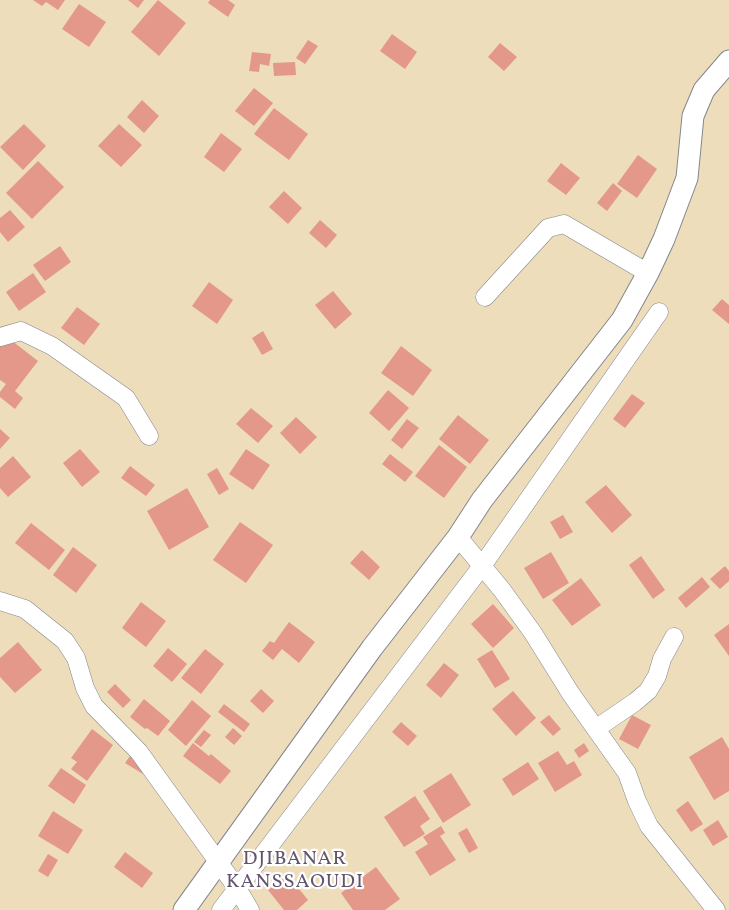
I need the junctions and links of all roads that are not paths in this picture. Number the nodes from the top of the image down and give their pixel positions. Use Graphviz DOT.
graph roads {
  1 [pos="729,61"];
  2 [pos="648,272"];
  3 [pos="485,297"];
  4 [pos="659,312"];
  5 [pos="0,337"];
  6 [pos="149,436"];
  7 [pos="458,537"];
  8 [pos="482,566"];
  9 [pos="0,601"];
  10 [pos="674,636"];
  11 [pos="597,728"];
  12 [pos="217,861"];
  13 [pos="237,888"];
  14 [pos="184,910"];
  15 [pos="222,910"];
  16 [pos="250,910"];
  17 [pos="716,910"];
  1 -- 2 [label="street"];
  2 -- 3 [label="street"];
  2 -- 7 [label="street"];
  4 -- 8 [label="street"];
  5 -- 6 [label="street"];
  7 -- 8 [label="street"];
  7 -- 12 [label="street"];
  8 -- 11 [label="street"];
  8 -- 13 [label="street"];
  9 -- 12 [label="street"];
  10 -- 11 [label="street"];
  11 -- 17 [label="street"];
  12 -- 13 [label="street"];
  12 -- 14 [label="street"];
  13 -- 15 [label="street"];
  13 -- 16 [label="street"];
}
